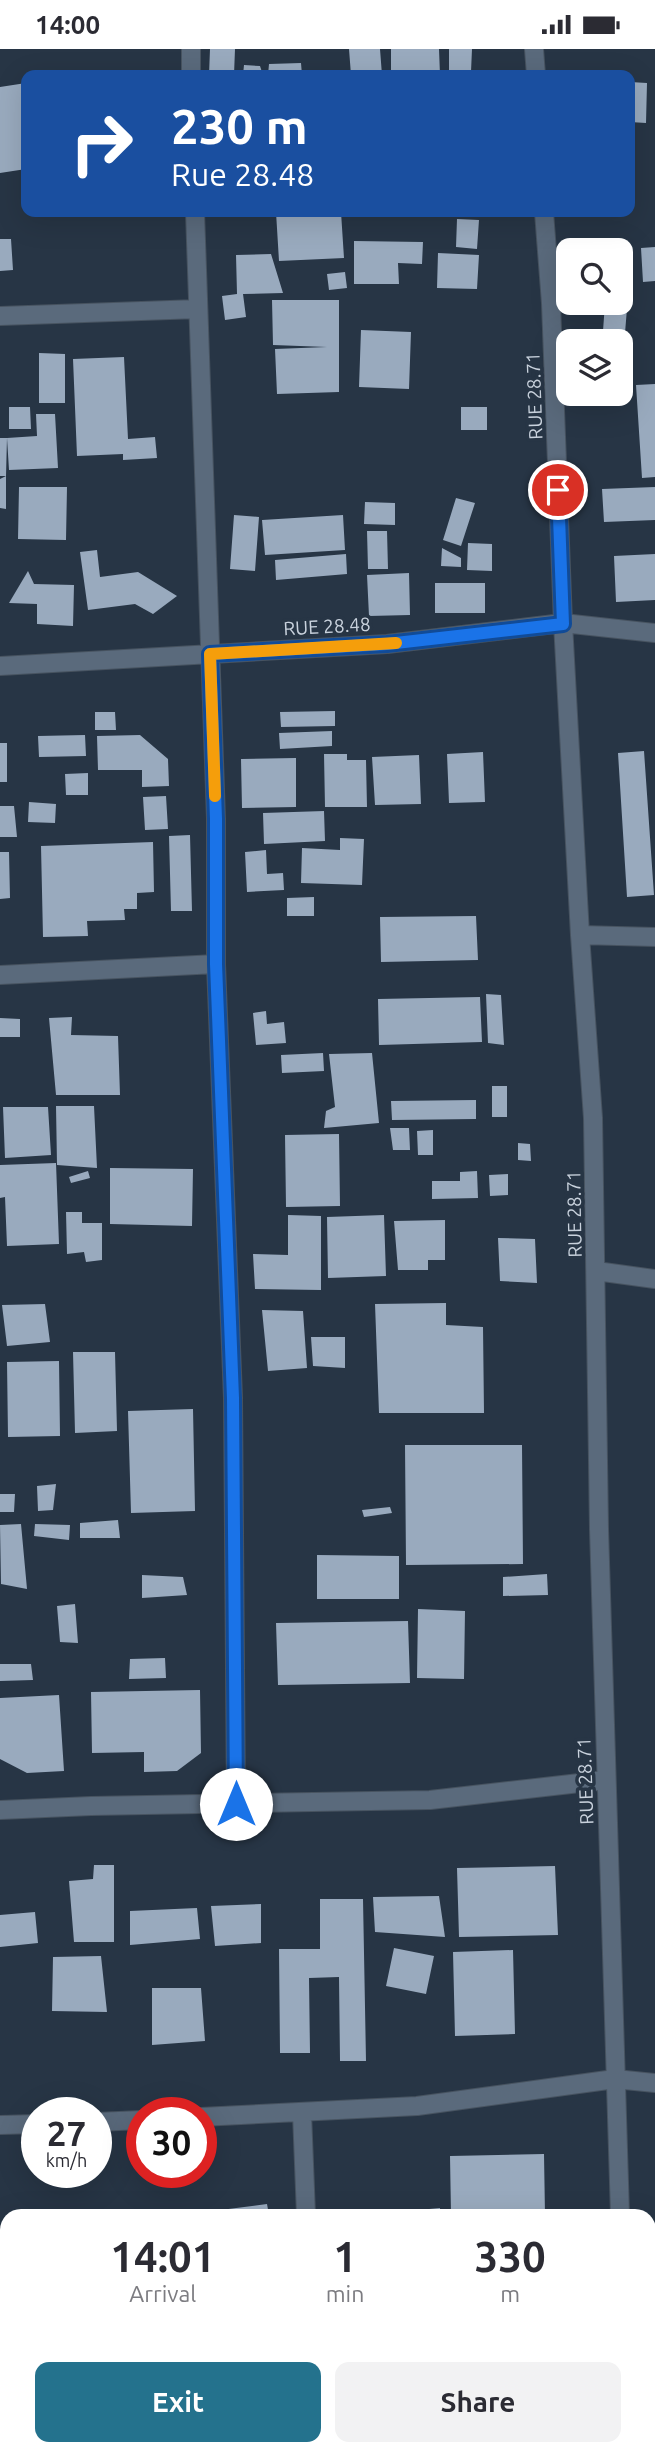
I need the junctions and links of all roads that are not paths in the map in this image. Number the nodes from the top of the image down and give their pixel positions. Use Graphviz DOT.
graph roads {
  1 [pos="191,49"];
  2 [pos="534,49"];
  3 [pos="191,70"];
  4 [pos="536,70"];
  5 [pos="195,217"];
  6 [pos="544,217"];
  7 [pos="198,309"];
  8 [pos="0,316"];
  9 [pos="563,624"];
  10 [pos="655,633"];
  11 [pos="210,654"];
  12 [pos="0,666"];
  13 [pos="579,935"];
  14 [pos="655,937"];
  15 [pos="216,964"];
  16 [pos="0,975"];
  17 [pos="596,1271"];
  18 [pos="655,1279"];
  19 [pos="606,1780"];
  20 [pos="236,1804"];
  21 [pos="0,1810"];
  22 [pos="615,2079"];
  23 [pos="655,2083"];
  24 [pos="302,2113"];
  25 [pos="217,2116"];
  26 [pos="21,2124"];
  27 [pos="0,2125"];
  28 [pos="306,2209"];
  29 [pos="620,2209"];
  1 -- 3 [label="street"];
  2 -- 4 [label="street"];
  5 -- 7 [label="street"];
  6 -- 9 [label="street, RUE 28.71"];
  7 -- 8 [label="street"];
  7 -- 11 [label="street"];
  9 -- 10 [label="street, RUE 28.48"];
  9 -- 11 [label="street, RUE 28.48"];
  9 -- 13 [label="street, RUE 28.71"];
  11 -- 12 [label="street, RUE 28.48"];
  11 -- 15 [label="street"];
  13 -- 14 [label="street"];
  13 -- 17 [label="street, RUE 28.71"];
  15 -- 16 [label="street"];
  15 -- 20 [label="street"];
  17 -- 18 [label="street"];
  17 -- 19 [label="street, RUE 28.71"];
  19 -- 20 [label="street"];
  19 -- 22 [label="street, RUE 28.71"];
  20 -- 21 [label="street"];
  22 -- 23 [label="street"];
  22 -- 24 [label="street"];
  22 -- 29 [label="street, RUE 28.71"];
  24 -- 25 [label="street"];
  24 -- 28 [label="street"];
  26 -- 27 [label="street"];
}
